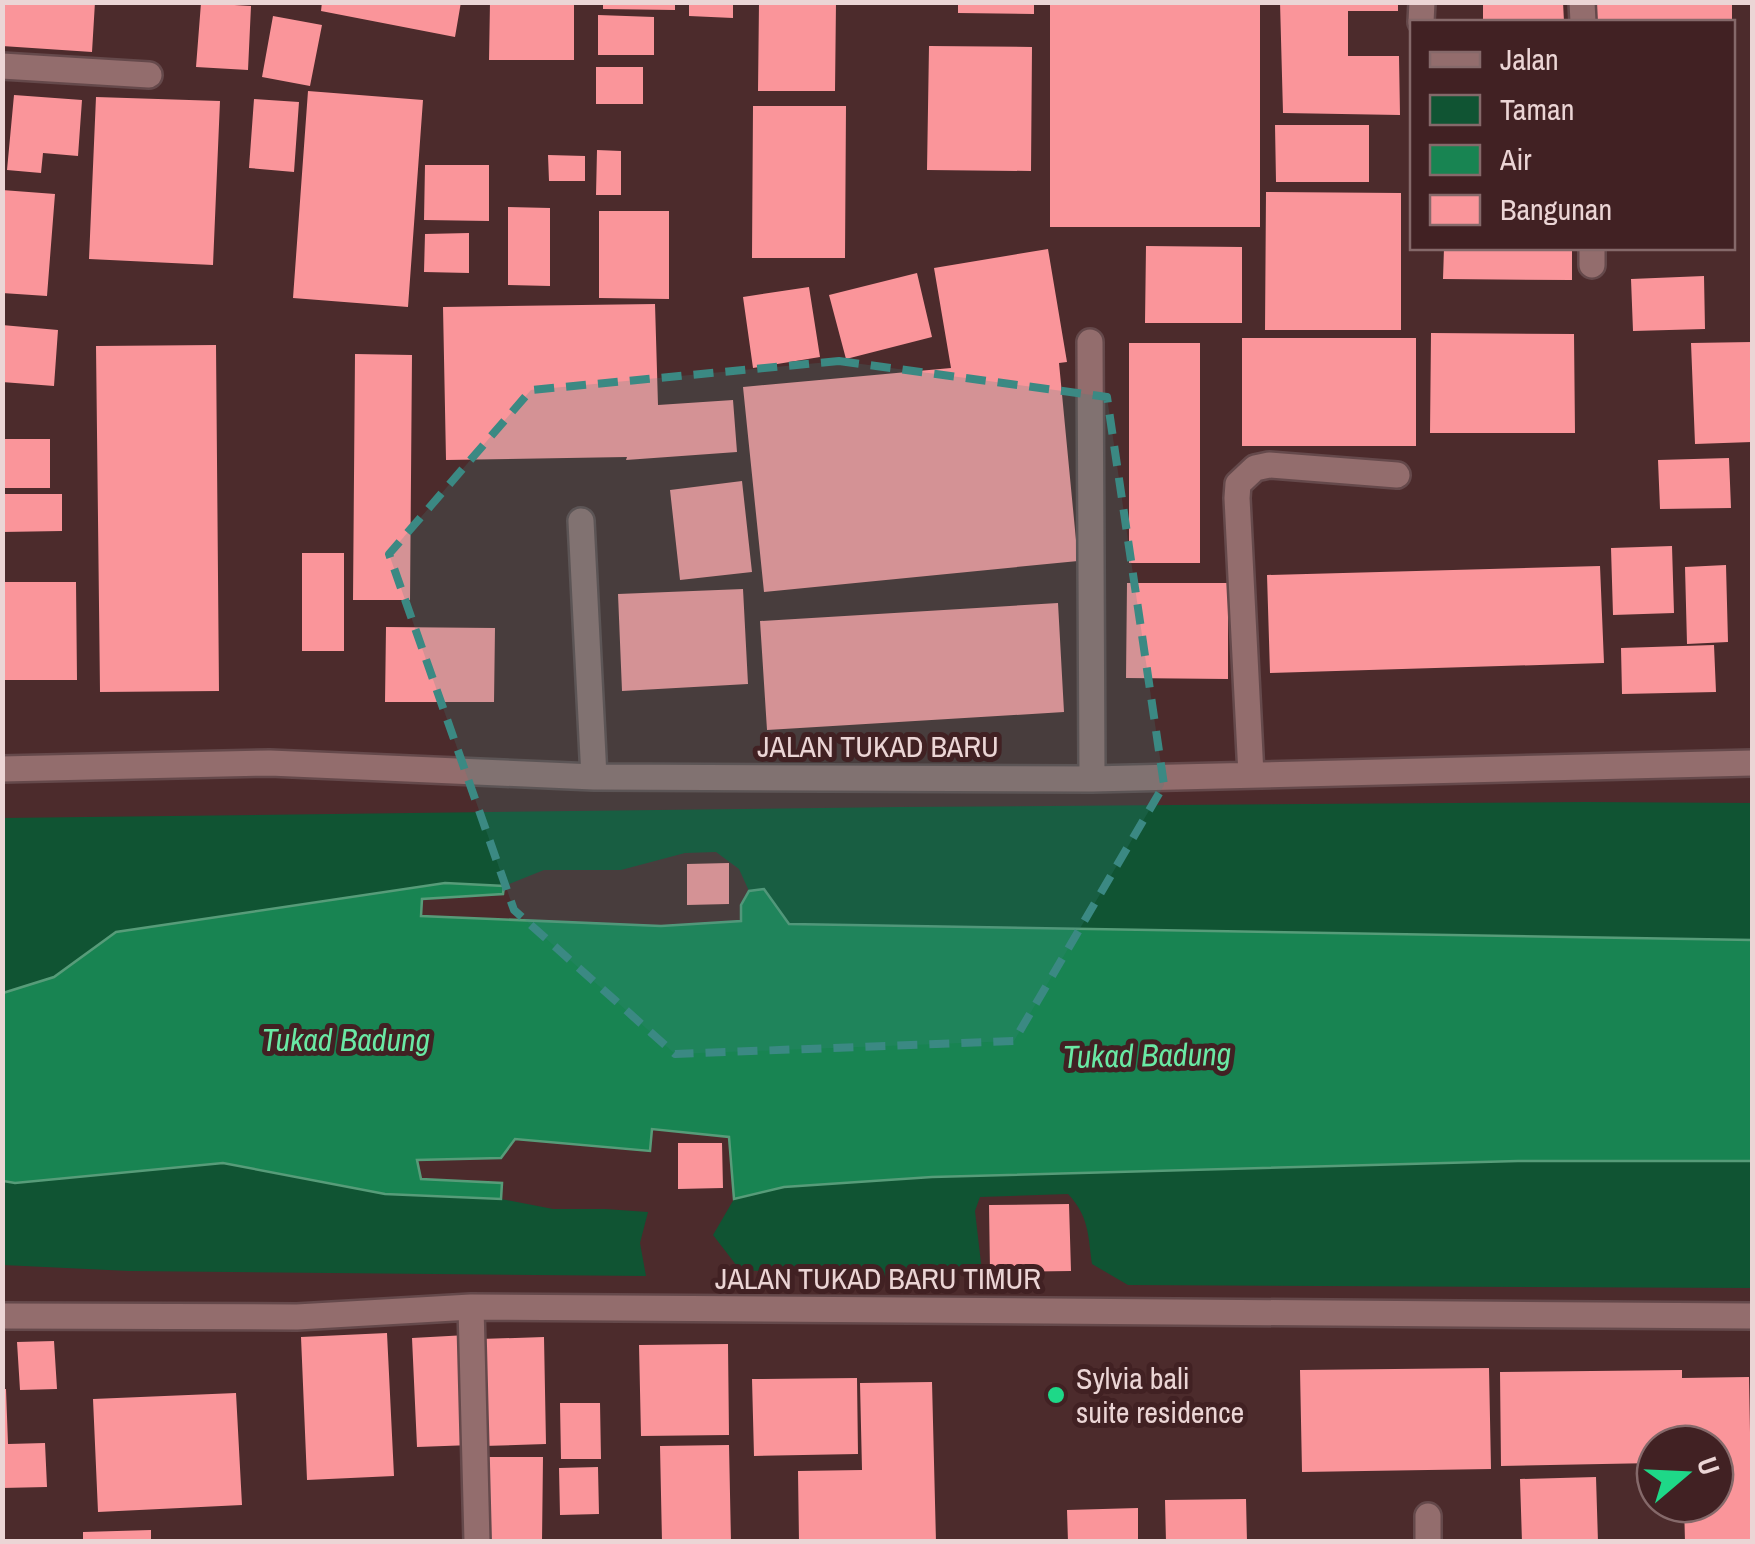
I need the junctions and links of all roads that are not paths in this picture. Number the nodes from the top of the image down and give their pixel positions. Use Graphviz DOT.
graph roads {
  1 [pos="2,66"];
  2 [pos="149,75"];
  3 [pos="1090,342"];
  4 [pos="1397,475"];
  5 [pos="581,520"];
  6 [pos="1752,762"];
  7 [pos="2,769"];
  8 [pos="1251,776"];
  9 [pos="594,777"];
  10 [pos="1092,779"];
  11 [pos="471,1307"];
  12 [pos="2,1316"];
  13 [pos="1752,1316"];
  14 [pos="477,1542"];
  1 -- 2 [label="street"];
  3 -- 10 [label="street"];
  4 -- 8 [label="street"];
  5 -- 9 [label="street"];
  6 -- 8 [label="street, JALAN TUKAD BARU"];
  7 -- 9 [label="street, JALAN TUKAD BARU"];
  8 -- 10 [label="street, JALAN TUKAD BARU"];
  9 -- 10 [label="street, JALAN TUKAD BARU"];
  11 -- 12 [label="street, JALAN TUKAD BARU TIMUR"];
  11 -- 13 [label="street, JALAN TUKAD BARU TIMUR"];
  11 -- 14 [label="street"];
}
